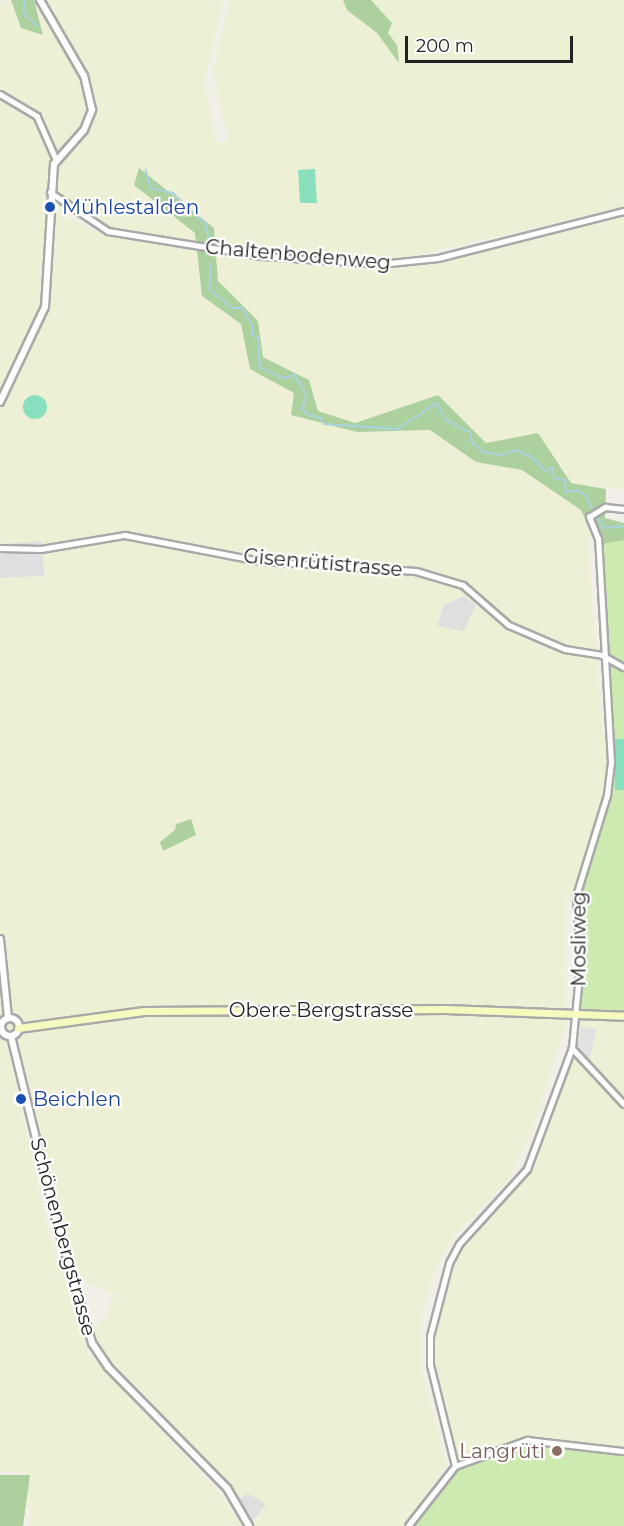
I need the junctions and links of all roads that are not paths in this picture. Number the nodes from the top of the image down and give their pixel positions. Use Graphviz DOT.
graph roads {
  1 [pos="40,0"];
  2 [pos="0,94"];
  3 [pos="56,159"];
  4 [pos="50,192"];
  5 [pos="624,211"];
  6 [pos="0,402"];
  7 [pos="624,509"];
  8 [pos="0,549"];
  9 [pos="602,655"];
  10 [pos="624,667"];
  11 [pos="0,939"];
  12 [pos="578,1014"];
  13 [pos="624,1016"];
  14 [pos="8,1018"];
  15 [pos="0,1027"];
  16 [pos="18,1028"];
  17 [pos="11,1036"];
  18 [pos="572,1048"];
  19 [pos="624,1104"];
  20 [pos="624,1452"];
  21 [pos="455,1466"];
  22 [pos="249,1526"];
  23 [pos="408,1526"];
  1 -- 3 [label="street"];
  2 -- 3 [label="street"];
  3 -- 4 [label="street"];
  4 -- 5 [label="street, Chaltenbodenweg"];
  4 -- 6 [label="street"];
  7 -- 9 [label="street, Mosliweg"];
  8 -- 9 [label="street, Gisenrütistrasse"];
  9 -- 10 [label="street, Gisenrütistrasse"];
  9 -- 12 [label="street, Mosliweg"];
  11 -- 14 [label="street"];
  12 -- 13 [label="main road, Obere Bergstrasse"];
  12 -- 16 [label="main road, Obere Bergstrasse"];
  12 -- 18 [label="street, Mosliweg"];
  14 -- 15 [label="street"];
  14 -- 16 [label="street"];
  15 -- 17 [label="street"];
  16 -- 17 [label="street"];
  17 -- 22 [label="street, Schönenbergstrasse"];
  18 -- 19 [label="street"];
  18 -- 21 [label="street, Mosliweg"];
  20 -- 21 [label="street"];
  21 -- 23 [label="street"];
}
